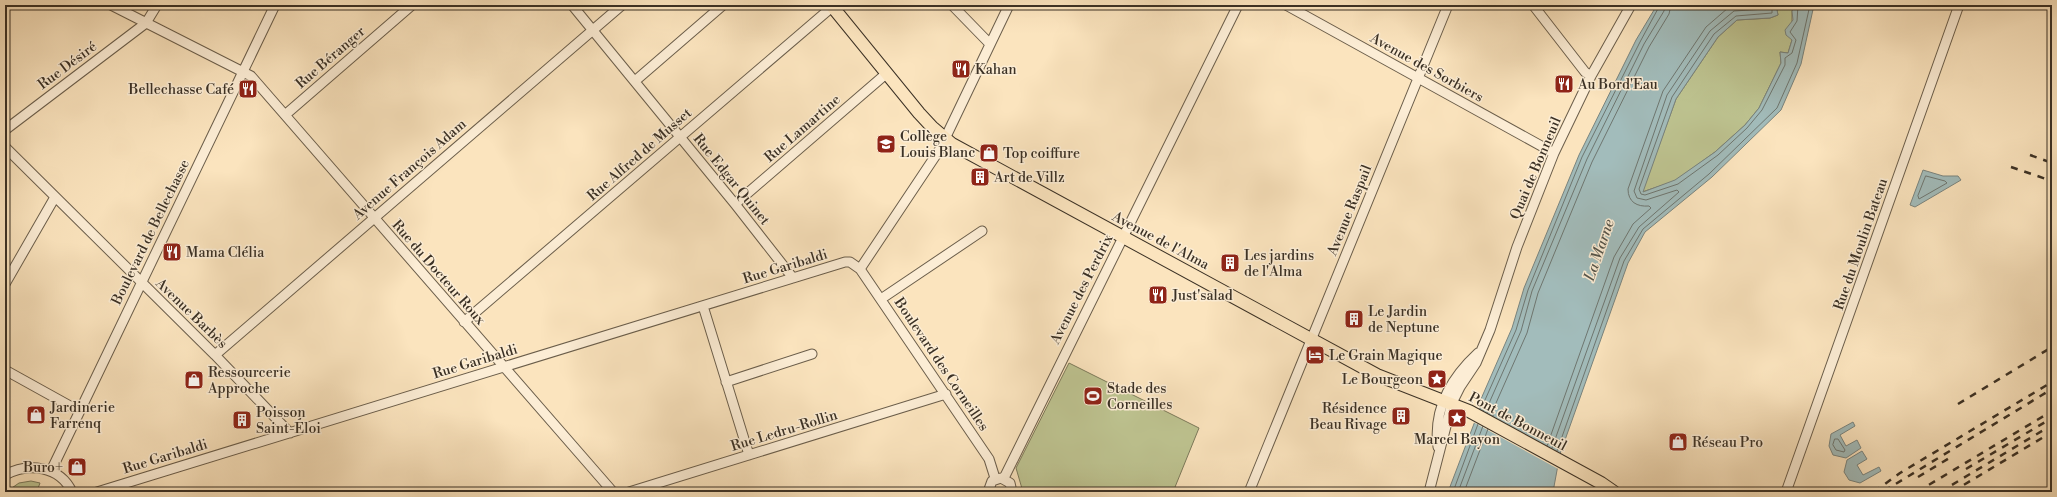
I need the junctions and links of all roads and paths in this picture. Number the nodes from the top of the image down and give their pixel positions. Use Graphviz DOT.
graph roads {
  1 [pos="111,5"];
  2 [pos="157,5"];
  3 [pos="275,5"];
  4 [pos="412,5"];
  5 [pos="572,5"];
  6 [pos="622,5"];
  7 [pos="723,5"];
  8 [pos="952,5"];
  9 [pos="1009,5"];
  10 [pos="1238,5"];
  11 [pos="1286,5"];
  12 [pos="1448,5"];
  13 [pos="1532,5"];
  14 [pos="1631,5"];
  15 [pos="1959,5"];
  16 [pos="832,6"];
  17 [pos="146,23"];
  18 [pos="593,30"];
  19 [pos="990,44"];
  20 [pos="243,72"];
  21 [pos="887,73"];
  22 [pos="1591,76"];
  23 [pos="1418,78"];
  24 [pos="635,81"];
  25 [pos="285,115"];
  26 [pos="5,130"];
  27 [pos="680,138"];
  28 [pos="944,139"];
  29 [pos="5,147"];
  30 [pos="1554,153"];
  31 [pos="55,197"];
  32 [pos="735,204"];
  33 [pos="374,218"];
  34 [pos="982,231"];
  35 [pos="1123,237"];
  36 [pos="860,269"];
  37 [pos="793,278"];
  38 [pos="5,284"];
  39 [pos="141,284"];
  40 [pos="881,299"];
  41 [pos="703,306"];
  42 [pos="464,322"];
  43 [pos="1311,339"];
  44 [pos="812,354"];
  45 [pos="214,355"];
  46 [pos="505,367"];
  47 [pos="5,370"];
  48 [pos="726,382"];
  49 [pos="946,394"];
  50 [pos="1448,402"];
  51 [pos="80,412"];
  52 [pos="290,433"];
  53 [pos="748,455"];
  54 [pos="1570,466"];
  55 [pos="51,471"];
  56 [pos="5,475"];
  57 [pos="1000,478"];
  58 [pos="72,492"];
  59 [pos="97,492"];
  60 [pos="613,492"];
  61 [pos="629,492"];
  62 [pos="988,492"];
  63 [pos="1012,492"];
  64 [pos="1249,492"];
  65 [pos="1429,492"];
  66 [pos="1605,492"];
  67 [pos="1614,492"];
  68 [pos="1786,492"];
  1 -- 17 [label="street, Rue du Docteur Roux"];
  2 -- 17 [label="street"];
  3 -- 20 [label="street, Boulevard de Bellechasse"];
  4 -- 25 [label="street, Rue Béranger"];
  5 -- 18 [label="street, Rue Edgar Quinet"];
  6 -- 18 [label="street, Avenue François Adam"];
  7 -- 24 [label="street"];
  8 -- 19 [label="street"];
  9 -- 19 [label="street"];
  10 -- 35 [label="street, Avenue des Perdrix"];
  11 -- 23 [label="street, Avenue des Sorbiers"];
  12 -- 23 [label="street, Avenue Raspail"];
  13 -- 22 [label="street"];
  14 -- 22 [label="street, Quai de Bonneuil"];
  15 -- 68 [label="street, Rue du Moulin Bateau"];
  16 -- 21 [label="main road, Avenue de l'Alma"];
  16 -- 27 [label="street, Rue Alfred de Musset"];
  17 -- 20 [label="street, Rue du Docteur Roux"];
  17 -- 26 [label="street, Rue Désiré"];
  18 -- 24 [label="street, Rue Edgar Quinet"];
  18 -- 33 [label="street, Avenue François Adam"];
  19 -- 28 [label="street"];
  20 -- 25 [label="street, Rue du Docteur Roux"];
  20 -- 39 [label="street, Boulevard de Bellechasse"];
  21 -- 28 [label="main road, Avenue de l'Alma"];
  21 -- 32 [label="street, Rue Lamartine"];
  22 -- 30 [label="street, Quai de Bonneuil"];
  23 -- 30 [label="street, Avenue des Sorbiers"];
  23 -- 43 [label="street, Avenue Raspail"];
  24 -- 27 [label="street, Rue Edgar Quinet"];
  25 -- 33 [label="street, Rue du Docteur Roux"];
  27 -- 32 [label="street, Rue Edgar Quinet"];
  27 -- 42 [label="street, Rue Alfred de Musset"];
  28 -- 35 [label="main road, Avenue de l'Alma"];
  28 -- 36 [label="street"];
  29 -- 31 [label="street, Avenue Barbès"];
  30 -- 50 [label="street, Quai de Bonneuil"];
  31 -- 38 [label="street"];
  31 -- 39 [label="street, Avenue Barbès"];
  32 -- 37 [label="street, Rue Edgar Quinet"];
  33 -- 42 [label="street, Rue du Docteur Roux"];
  33 -- 45 [label="street, Avenue François Adam"];
  34 -- 40 [label="street"];
  35 -- 43 [label="main road, Avenue de l'Alma"];
  35 -- 57 [label="street, Avenue des Perdrix"];
  36 -- 37 [label="street, Rue Garibaldi"];
  36 -- 40 [label="street, Boulevard des Corneilles"];
  37 -- 41 [label="street, Rue Garibaldi"];
  39 -- 45 [label="street, Avenue Barbès"];
  39 -- 51 [label="street, Boulevard de Bellechasse"];
  40 -- 49 [label="street, Boulevard des Corneilles"];
  41 -- 46 [label="street, Rue Garibaldi"];
  41 -- 48 [label="street"];
  42 -- 46 [label="street, Rue du Docteur Roux"];
  43 -- 50 [label="main road, Avenue de l'Alma"];
  43 -- 64 [label="street, Avenue Raspail"];
  44 -- 48 [label="street"];
  45 -- 52 [label="street, Avenue Barbès"];
  46 -- 52 [label="street, Rue Garibaldi"];
  46 -- 60 [label="street, Rue du Docteur Roux"];
  47 -- 51 [label="street"];
  48 -- 53 [label="street"];
  49 -- 53 [label="street, Rue Ledru-Rollin"];
  49 -- 57 [label="street, Boulevard des Corneilles"];
  50 -- 54 [label="main road, Pont de Bonneuil"];
  50 -- 65 [label="street, Quai de Bonneuil"];
  51 -- 55 [label="street, Boulevard de Bellechasse"];
  52 -- 59 [label="street, Rue Garibaldi"];
  53 -- 61 [label="street, Rue Ledru-Rollin"];
  54 -- 66 [label="main road"];
  54 -- 67 [label="main road"];
  55 -- 56 [label="street"];
  55 -- 58 [label="street"];
  57 -- 62 [label="street, Avenue des Perdrix"];
  57 -- 63 [label="street, Boulevard des Corneilles"];
}
